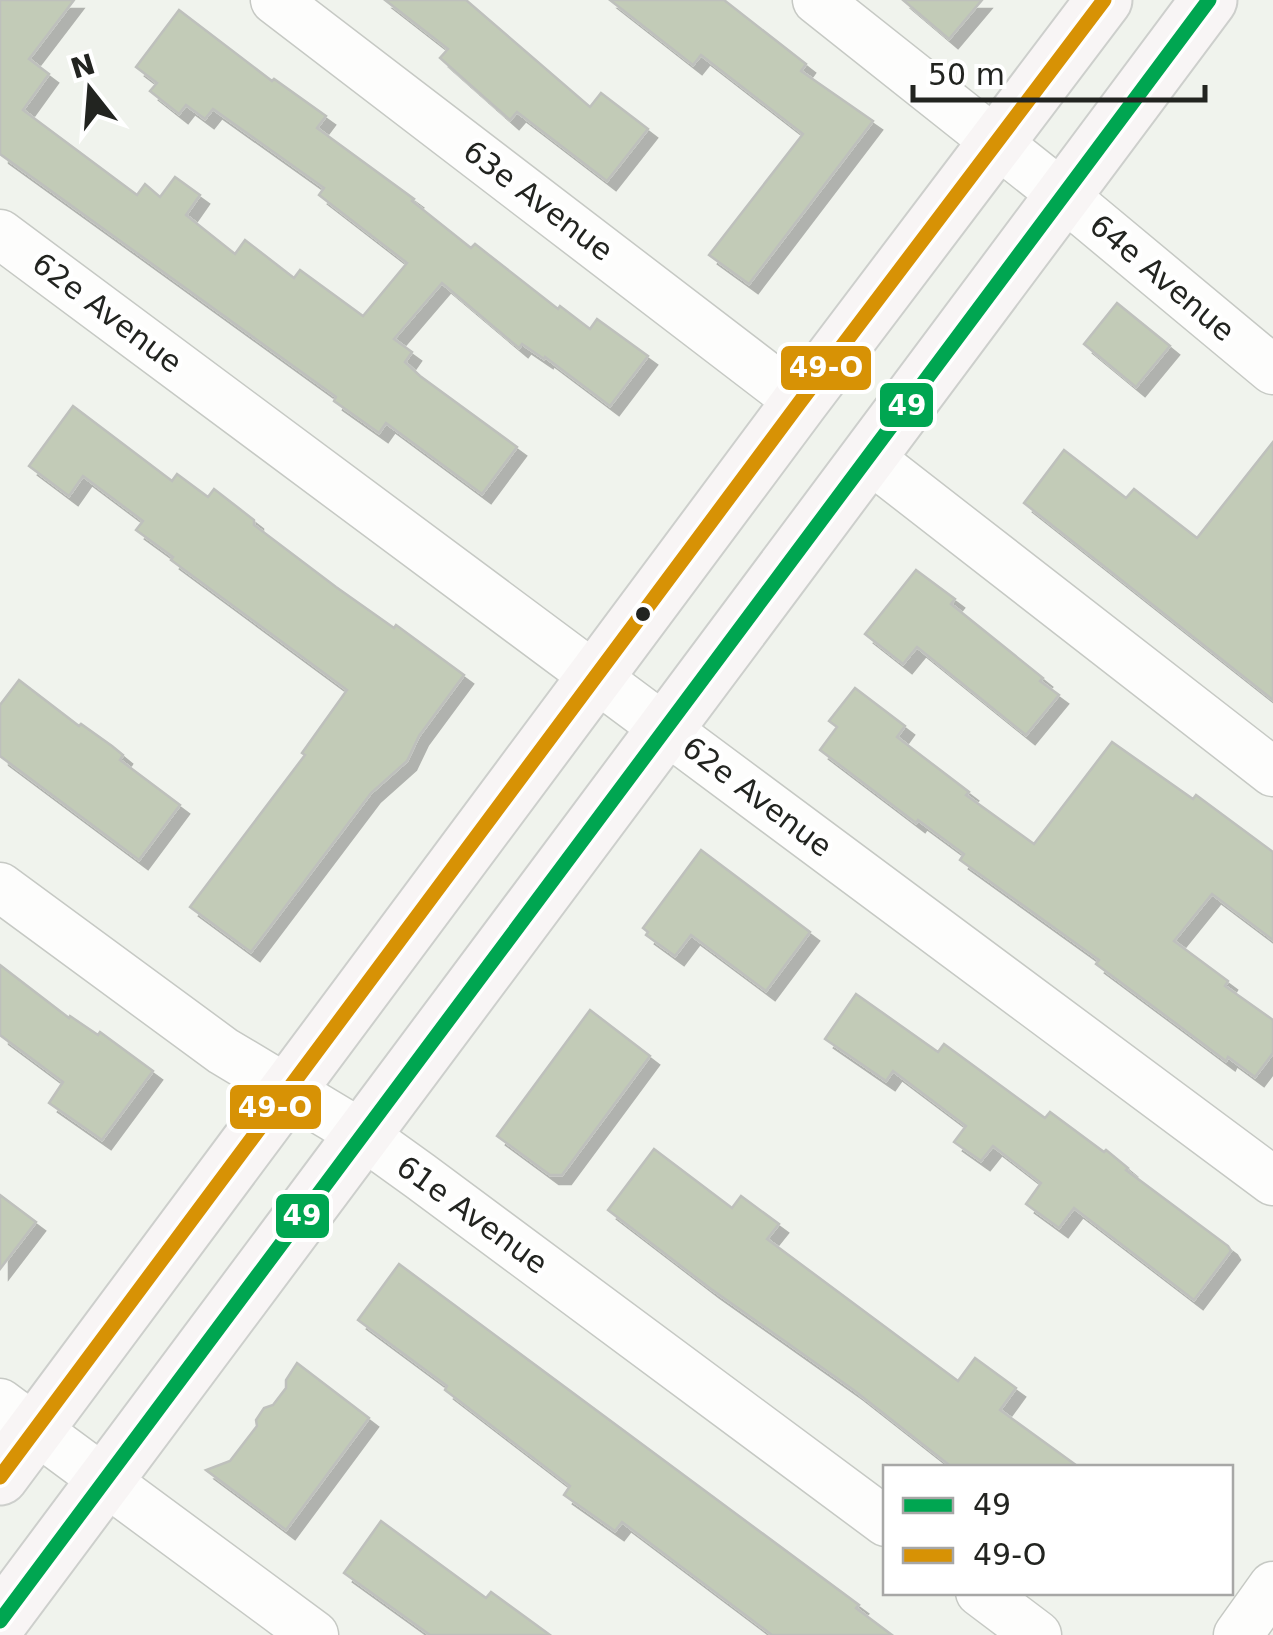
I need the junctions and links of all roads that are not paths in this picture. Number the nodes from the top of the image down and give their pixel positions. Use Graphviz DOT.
graph roads {
  1 [pos="275,0"];
  2 [pos="817,0"];
  3 [pos="1104,0"];
  4 [pos="1209,0"];
  5 [pos="995,144"];
  6 [pos="1064,196"];
  7 [pos="0,234"];
  8 [pos="1273,370"];
  9 [pos="800,402"];
  10 [pos="868,457"];
  11 [pos="597,678"];
  12 [pos="664,728"];
  13 [pos="1273,772"];
  14 [pos="0,888"];
  15 [pos="288,1090"];
  16 [pos="362,1135"];
  17 [pos="1273,1180"];
  18 [pos="19,1415"];
  19 [pos="0,1477"];
  20 [pos="104,1479"];
  21 [pos="883,1520"];
  22 [pos="1273,1586"];
  23 [pos="984,1595"];
  24 [pos="0,1620"];
  25 [pos="314,1635"];
  26 [pos="1037,1635"];
  27 [pos="1238,1635"];
  1 -- 9 [label="street, 63e Avenue"];
  2 -- 5 [label="street, 64e Avenue"];
  3 -- 5 [label="main road"];
  4 -- 6 [label="main road"];
  5 -- 6 [label="street, 64e Avenue"];
  5 -- 9 [label="main road"];
  6 -- 8 [label="street, 64e Avenue"];
  6 -- 10 [label="main road"];
  7 -- 11 [label="street, 62e Avenue"];
  9 -- 11 [label="main road"];
  10 -- 12 [label="main road"];
  10 -- 13 [label="street"];
  11 -- 12 [label="street, 62e Avenue"];
  11 -- 15 [label="main road"];
  12 -- 16 [label="main road"];
  12 -- 17 [label="street, 62e Avenue"];
  14 -- 15 [label="street, 61e Avenue"];
  15 -- 16 [label="street, 61e Avenue"];
  15 -- 18 [label="main road"];
  16 -- 20 [label="main road"];
  16 -- 21 [label="street, 61e Avenue"];
  18 -- 19 [label="main road"];
  18 -- 20 [label="street"];
  20 -- 24 [label="main road"];
  20 -- 25 [label="street"];
  22 -- 27 [label="street"];
  23 -- 26 [label="street"];
}
